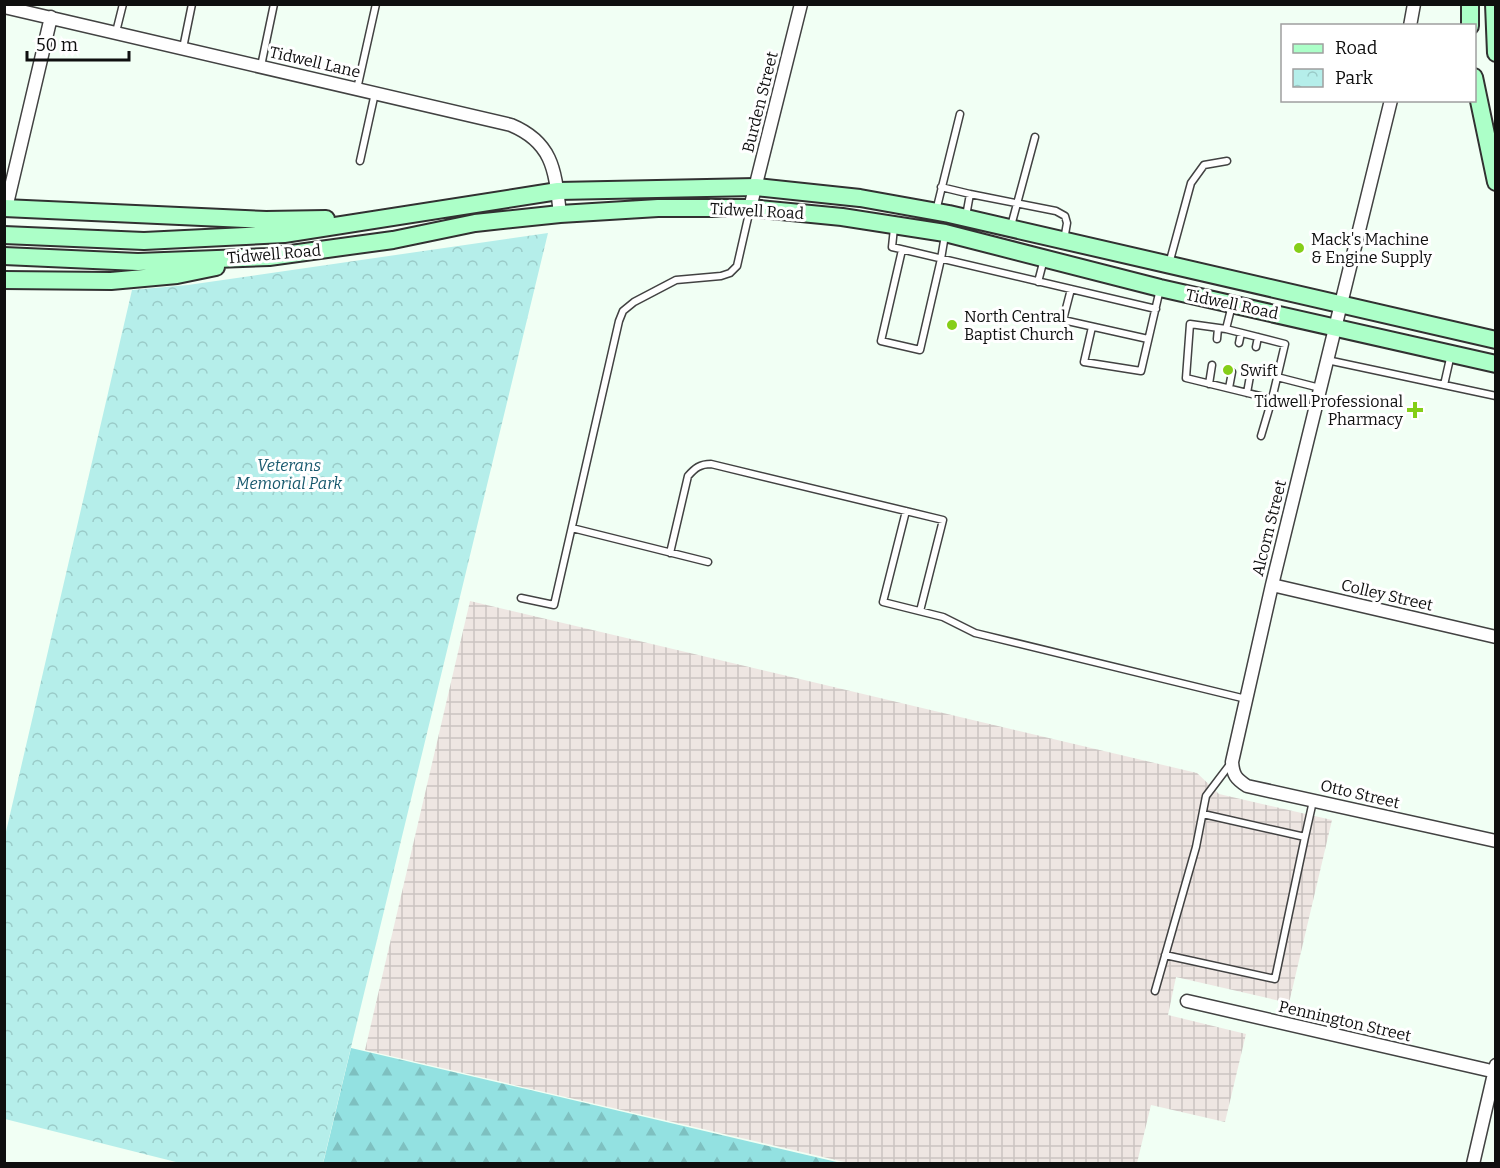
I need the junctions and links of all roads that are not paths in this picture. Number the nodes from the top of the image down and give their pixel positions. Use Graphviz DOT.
graph roads {
  1 [pos="123,4"];
  2 [pos="192,4"];
  3 [pos="274,4"];
  4 [pos="376,4"];
  5 [pos="801,4"];
  6 [pos="1414,4"];
  7 [pos="1470,4"];
  8 [pos="1494,4"];
  9 [pos="4,7"];
  10 [pos="51,17"];
  11 [pos="1410,24"];
  12 [pos="1470,24"];
  13 [pos="116,32"];
  14 [pos="183,48"];
  15 [pos="1495,52"];
  16 [pos="261,66"];
  17 [pos="1476,85"];
  18 [pos="357,89"];
  19 [pos="375,93"];
  20 [pos="1391,102"];
  21 [pos="960,114"];
  22 [pos="1035,137"];
  23 [pos="1492,153"];
  24 [pos="360,161"];
  25 [pos="1227,161"];
  26 [pos="1496,182"];
  27 [pos="756,187"];
  28 [pos="941,188"];
  29 [pos="558,191"];
  30 [pos="970,194"];
  31 [pos="1016,203"];
  32 [pos="5,208"];
  33 [pos="750,208"];
  34 [pos="560,214"];
  35 [pos="950,214"];
  36 [pos="393,218"];
  37 [pos="894,225"];
  38 [pos="1011,228"];
  39 [pos="945,233"];
  40 [pos="4,235"];
  41 [pos="1064,240"];
  42 [pos="902,250"];
  43 [pos="4,256"];
  44 [pos="269,257"];
  45 [pos="1044,258"];
  46 [pos="941,259"];
  47 [pos="1169,265"];
  48 [pos="4,280"];
  49 [pos="1038,282"];
  50 [pos="1160,288"];
  51 [pos="1071,289"];
  52 [pos="1341,303"];
  53 [pos="1232,304"];
  54 [pos="1155,309"];
  55 [pos="1092,327"];
  56 [pos="1335,327"];
  57 [pos="1222,328"];
  58 [pos="1241,333"];
  59 [pos="1258,337"];
  60 [pos="1148,339"];
  61 [pos="1216,339"];
  62 [pos="1496,340"];
  63 [pos="1239,343"];
  64 [pos="1256,347"];
  65 [pos="1451,354"];
  66 [pos="1327,360"];
  67 [pos="1496,364"];
  68 [pos="1212,365"];
  69 [pos="1232,372"];
  70 [pos="1250,376"];
  71 [pos="1277,377"];
  72 [pos="1209,384"];
  73 [pos="1443,385"];
  74 [pos="1229,388"];
  75 [pos="1320,388"];
  76 [pos="1246,393"];
  77 [pos="1496,396"];
  78 [pos="1272,399"];
  79 [pos="1261,436"];
  80 [pos="906,511"];
  81 [pos="572,528"];
  82 [pos="670,553"];
  83 [pos="708,562"];
  84 [pos="1272,585"];
  85 [pos="520,598"];
  86 [pos="920,611"];
  87 [pos="1496,638"];
  88 [pos="1246,699"];
  89 [pos="1232,762"];
  90 [pos="1313,800"];
  91 [pos="1203,814"];
  92 [pos="1305,837"];
  93 [pos="1496,841"];
  94 [pos="1165,955"];
  95 [pos="1155,991"];
  96 [pos="1187,1001"];
  97 [pos="1495,1070"];
  98 [pos="1473,1164"];
  1 -- 13 [label="lane"];
  2 -- 14 [label="lane"];
  3 -- 16 [label="lane"];
  4 -- 18 [label="lane"];
  5 -- 27 [label="street, Burden Street"];
  6 -- 11 [label="street"];
  7 -- 12 [label="main road"];
  8 -- 15 [label="main road"];
  9 -- 10 [label="street, Tidwell Lane"];
  10 -- 13 [label="street, Tidwell Lane"];
  10 -- 32 [label="street"];
  13 -- 14 [label="street, Tidwell Lane"];
  14 -- 16 [label="street, Tidwell Lane"];
  16 -- 18 [label="street, Tidwell Lane"];
  17 -- 23 [label="main road"];
  18 -- 19 [label="street, Tidwell Lane"];
  19 -- 24 [label="lane"];
  19 -- 29 [label="street, Tidwell Lane"];
  20 -- 52 [label="street, Alcorn Street"];
  21 -- 28 [label="lane"];
  22 -- 31 [label="lane"];
  23 -- 26 [label="main road"];
  25 -- 47 [label="lane"];
  27 -- 29 [label="main road, Tidwell Road"];
  27 -- 33 [label="street, Burden Street"];
  27 -- 35 [label="main road, Tidwell Road"];
  28 -- 30 [label="lane"];
  28 -- 35 [label="lane"];
  29 -- 34 [label="street, Tidwell Lane"];
  29 -- 36 [label="main road, Tidwell Road"];
  30 -- 31 [label="lane"];
  30 -- 35 [label="lane"];
  31 -- 38 [label="lane"];
  31 -- 41 [label="lane"];
  32 -- 36 [label="main road"];
  33 -- 34 [label="main road, Tidwell Road"];
  33 -- 37 [label="main road, Tidwell Road"];
  33 -- 81 [label="lane"];
  34 -- 44 [label="main road, Tidwell Road"];
  35 -- 38 [label="main road, Tidwell Road"];
  35 -- 39 [label="main road"];
  36 -- 40 [label="main road, Tidwell Road"];
  37 -- 39 [label="main road, Tidwell Road"];
  37 -- 42 [label="lane"];
  38 -- 41 [label="main road, Tidwell Road"];
  39 -- 45 [label="main road, Tidwell Road"];
  39 -- 46 [label="lane"];
  41 -- 47 [label="main road, Tidwell Road"];
  42 -- 46 [label="lane"];
  42 -- 46 [label="lane"];
  43 -- 44 [label="main road, Tidwell Road"];
  44 -- 48 [label="main road"];
  45 -- 49 [label="lane"];
  45 -- 50 [label="main road, Tidwell Road"];
  46 -- 49 [label="lane"];
  47 -- 50 [label="main road"];
  47 -- 52 [label="main road, Tidwell Road"];
  49 -- 51 [label="lane"];
  50 -- 53 [label="main road, Tidwell Road"];
  50 -- 54 [label="lane"];
  51 -- 54 [label="lane"];
  51 -- 55 [label="lane"];
  52 -- 56 [label="street, Alcorn Street"];
  52 -- 62 [label="main road, Tidwell Road"];
  53 -- 56 [label="main road, Tidwell Road"];
  53 -- 57 [label="lane"];
  54 -- 60 [label="lane"];
  55 -- 60 [label="lane"];
  55 -- 60 [label="lane"];
  56 -- 65 [label="main road, Tidwell Road"];
  56 -- 66 [label="street, Alcorn Street"];
  57 -- 58 [label="lane"];
  57 -- 61 [label="lane"];
  57 -- 72 [label="lane"];
  58 -- 59 [label="lane"];
  58 -- 63 [label="lane"];
  59 -- 64 [label="lane"];
  59 -- 71 [label="lane"];
  65 -- 67 [label="main road, Tidwell Road"];
  65 -- 73 [label="lane"];
  66 -- 73 [label="lane"];
  66 -- 75 [label="street, Alcorn Street"];
  68 -- 72 [label="lane"];
  69 -- 74 [label="lane"];
  70 -- 76 [label="lane"];
  71 -- 75 [label="lane"];
  71 -- 78 [label="lane"];
  72 -- 74 [label="lane"];
  73 -- 77 [label="lane"];
  74 -- 76 [label="lane"];
  75 -- 84 [label="street, Alcorn Street"];
  76 -- 78 [label="lane"];
  78 -- 79 [label="lane"];
  80 -- 82 [label="lane"];
  80 -- 86 [label="lane"];
  80 -- 86 [label="lane"];
  81 -- 82 [label="lane"];
  81 -- 85 [label="lane"];
  82 -- 83 [label="lane"];
  84 -- 87 [label="street, Colley Street"];
  84 -- 88 [label="street, Alcorn Street"];
  86 -- 88 [label="lane"];
  88 -- 89 [label="street, Alcorn Street"];
  89 -- 90 [label="street, Otto Street"];
  89 -- 91 [label="lane"];
  90 -- 92 [label="lane"];
  90 -- 93 [label="street, Otto Street"];
  91 -- 92 [label="lane"];
  91 -- 94 [label="lane"];
  92 -- 94 [label="lane"];
  94 -- 95 [label="lane"];
  96 -- 97 [label="street, Pennington Street"];
  97 -- 98 [label="street"];
}
